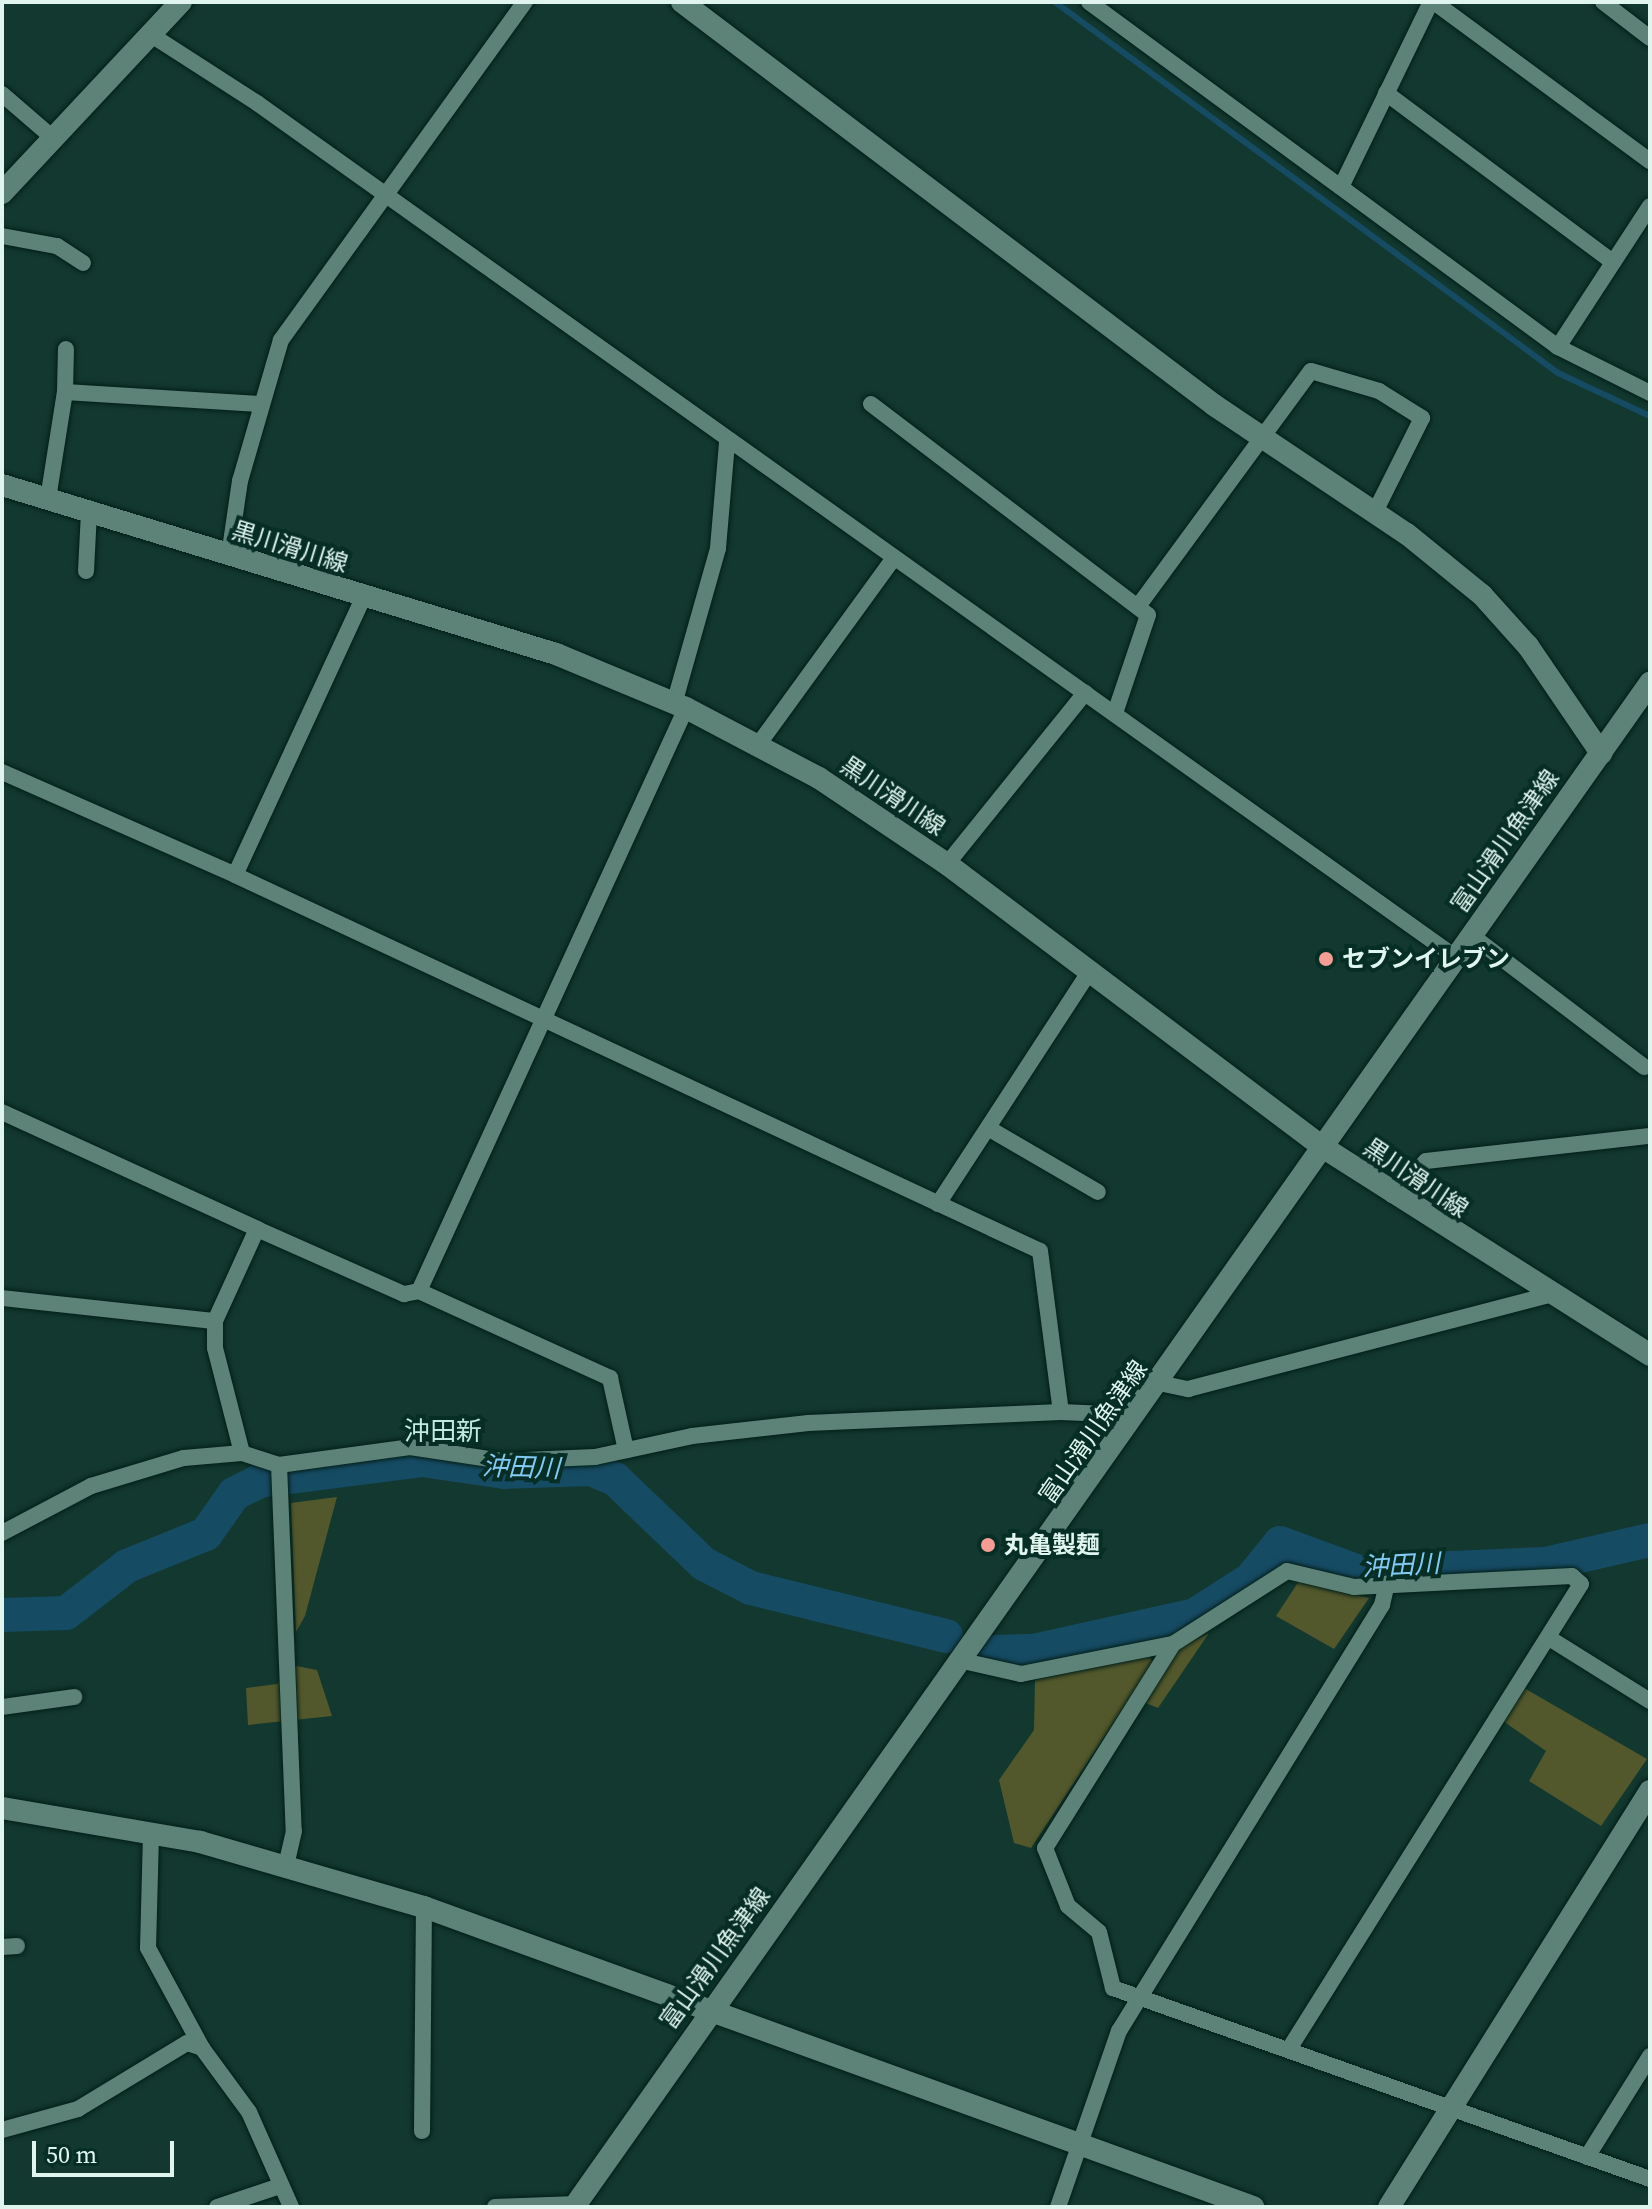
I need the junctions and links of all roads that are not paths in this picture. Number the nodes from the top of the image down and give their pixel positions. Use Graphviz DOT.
graph roads {
  1 [pos="181,2"];
  2 [pos="525,2"];
  3 [pos="682,2"];
  4 [pos="1089,2"];
  5 [pos="1432,2"];
  6 [pos="1603,2"];
  7 [pos="150,34"];
  8 [pos="1650,38"];
  9 [pos="1386,93"];
  10 [pos="2,94"];
  11 [pos="53,138"];
  12 [pos="1650,161"];
  13 [pos="1341,187"];
  14 [pos="2,193"];
  15 [pos="384,194"];
  16 [pos="1650,206"];
  17 [pos="2,236"];
  18 [pos="1613,262"];
  19 [pos="83,263"];
  20 [pos="1558,347"];
  21 [pos="66,349"];
  22 [pos="65,392"];
  23 [pos="1650,393"];
  24 [pos="260,404"];
  25 [pos="871,404"];
  26 [pos="1259,435"];
  27 [pos="727,442"];
  28 [pos="2,485"];
  29 [pos="48,499"];
  30 [pos="89,512"];
  31 [pos="1375,512"];
  32 [pos="229,556"];
  33 [pos="894,558"];
  34 [pos="86,571"];
  35 [pos="364,596"];
  36 [pos="1139,605"];
  37 [pos="1648,690"];
  38 [pos="1085,693"];
  39 [pos="680,706"];
  40 [pos="1115,713"];
  41 [pos="758,745"];
  42 [pos="1601,753"];
  43 [pos="2,772"];
  44 [pos="947,864"];
  45 [pos="235,875"];
  46 [pos="1471,935"];
  47 [pos="1455,957"];
  48 [pos="1089,972"];
  49 [pos="542,1020"];
  50 [pos="1648,1067"];
  51 [pos="2,1112"];
  52 [pos="988,1128"];
  53 [pos="1650,1136"];
  54 [pos="1321,1146"];
  55 [pos="1098,1192"];
  56 [pos="1392,1195"];
  57 [pos="938,1204"];
  58 [pos="257,1229"];
  59 [pos="419,1291"];
  60 [pos="1548,1295"];
  61 [pos="2,1298"];
  62 [pos="215,1321"];
  63 [pos="1650,1355"];
  64 [pos="1159,1383"];
  65 [pos="1061,1412"];
  66 [pos="1130,1425"];
  67 [pos="626,1450"];
  68 [pos="242,1453"];
  69 [pos="279,1465"];
  70 [pos="2,1533"];
  71 [pos="1387,1584"];
  72 [pos="1549,1638"];
  73 [pos="1173,1644"];
  74 [pos="963,1661"];
  75 [pos="74,1697"];
  76 [pos="1650,1701"];
  77 [pos="2,1707"];
  78 [pos="1650,1791"];
  79 [pos="2,1808"];
  80 [pos="151,1834"];
  81 [pos="286,1866"];
  82 [pos="424,1907"];
  83 [pos="1138,1996"];
  84 [pos="709,2011"];
  85 [pos="202,2048"];
  86 [pos="1289,2049"];
  87 [pos="1650,2056"];
  88 [pos="1451,2108"];
  89 [pos="2,2130"];
  90 [pos="422,2131"];
  91 [pos="1080,2144"];
  92 [pos="1587,2157"];
  93 [pos="1650,2179"];
  94 [pos="280,2186"];
  95 [pos="575,2206"];
  96 [pos="217,2207"];
  97 [pos="291,2207"];
  98 [pos="495,2207"];
  99 [pos="1058,2207"];
  100 [pos="1253,2207"];
  101 [pos="1389,2207"];
  1 -- 7 [label="main road"];
  2 -- 15 [label="street"];
  3 -- 26 [label="main road"];
  4 -- 13 [label="street"];
  5 -- 9 [label="street"];
  5 -- 12 [label="street"];
  6 -- 8 [label="street"];
  7 -- 11 [label="main road"];
  7 -- 15 [label="street"];
  9 -- 13 [label="street"];
  9 -- 18 [label="street"];
  10 -- 11 [label="street"];
  11 -- 14 [label="main road"];
  13 -- 20 [label="street"];
  15 -- 24 [label="street"];
  15 -- 27 [label="street"];
  16 -- 18 [label="street"];
  17 -- 19 [label="street"];
  18 -- 20 [label="street"];
  20 -- 23 [label="street"];
  21 -- 22 [label="street"];
  22 -- 24 [label="street"];
  22 -- 29 [label="street"];
  24 -- 32 [label="street"];
  25 -- 36 [label="street"];
  26 -- 31 [label="main road"];
  26 -- 31 [label="street"];
  26 -- 36 [label="street"];
  27 -- 33 [label="street"];
  27 -- 39 [label="street"];
  28 -- 29 [label="main road, 黒川滑川線"];
  29 -- 30 [label="main road, 黒川滑川線"];
  30 -- 32 [label="main road, 黒川滑川線"];
  30 -- 34 [label="street"];
  31 -- 42 [label="main road"];
  32 -- 35 [label="main road, 黒川滑川線"];
  33 -- 38 [label="street"];
  33 -- 41 [label="street"];
  35 -- 39 [label="main road, 黒川滑川線"];
  35 -- 45 [label="street"];
  36 -- 40 [label="street"];
  37 -- 42 [label="main road, 富山滑川魚津線"];
  38 -- 40 [label="street"];
  38 -- 44 [label="street"];
  39 -- 41 [label="main road, 黒川滑川線"];
  39 -- 49 [label="street"];
  40 -- 47 [label="street"];
  41 -- 44 [label="main road, 黒川滑川線"];
  42 -- 46 [label="main road, 富山滑川魚津線"];
  43 -- 45 [label="street"];
  44 -- 48 [label="main road, 黒川滑川線"];
  45 -- 49 [label="street"];
  46 -- 47 [label="main road, 富山滑川魚津線"];
  46 -- 50 [label="street"];
  47 -- 54 [label="main road, 富山滑川魚津線"];
  48 -- 52 [label="street"];
  48 -- 54 [label="main road, 黒川滑川線"];
  49 -- 57 [label="street"];
  49 -- 59 [label="street"];
  51 -- 58 [label="street"];
  52 -- 55 [label="street"];
  52 -- 57 [label="street"];
  53 -- 56 [label="street"];
  54 -- 56 [label="main road, 黒川滑川線"];
  54 -- 64 [label="main road, 富山滑川魚津線"];
  56 -- 60 [label="main road, 黒川滑川線"];
  57 -- 65 [label="street"];
  58 -- 59 [label="street"];
  58 -- 62 [label="street"];
  59 -- 67 [label="street"];
  60 -- 63 [label="main road, 黒川滑川線"];
  60 -- 64 [label="street"];
  61 -- 62 [label="street"];
  62 -- 68 [label="street"];
  64 -- 66 [label="main road, 富山滑川魚津線"];
  65 -- 66 [label="street"];
  65 -- 67 [label="street"];
  66 -- 74 [label="main road, 富山滑川魚津線"];
  67 -- 69 [label="street"];
  68 -- 69 [label="street"];
  68 -- 70 [label="street"];
  69 -- 81 [label="street"];
  71 -- 72 [label="street"];
  71 -- 73 [label="street"];
  71 -- 83 [label="street"];
  72 -- 76 [label="street"];
  72 -- 86 [label="street"];
  73 -- 74 [label="street"];
  73 -- 83 [label="street"];
  74 -- 84 [label="main road, 富山滑川魚津線"];
  75 -- 77 [label="street"];
  78 -- 88 [label="main road"];
  79 -- 80 [label="main road"];
  80 -- 81 [label="main road"];
  80 -- 85 [label="street"];
  81 -- 82 [label="main road"];
  82 -- 84 [label="main road"];
  82 -- 90 [label="street"];
  83 -- 86 [label="street"];
  83 -- 91 [label="street"];
  84 -- 91 [label="main road"];
  84 -- 95 [label="main road, 富山滑川魚津線"];
  85 -- 89 [label="street"];
  85 -- 94 [label="street"];
  86 -- 88 [label="street"];
  87 -- 92 [label="street"];
  88 -- 92 [label="street"];
  88 -- 101 [label="main road"];
  91 -- 99 [label="street"];
  91 -- 100 [label="main road"];
  92 -- 93 [label="street"];
  94 -- 96 [label="street"];
  94 -- 97 [label="street"];
  95 -- 98 [label="street"];
}
